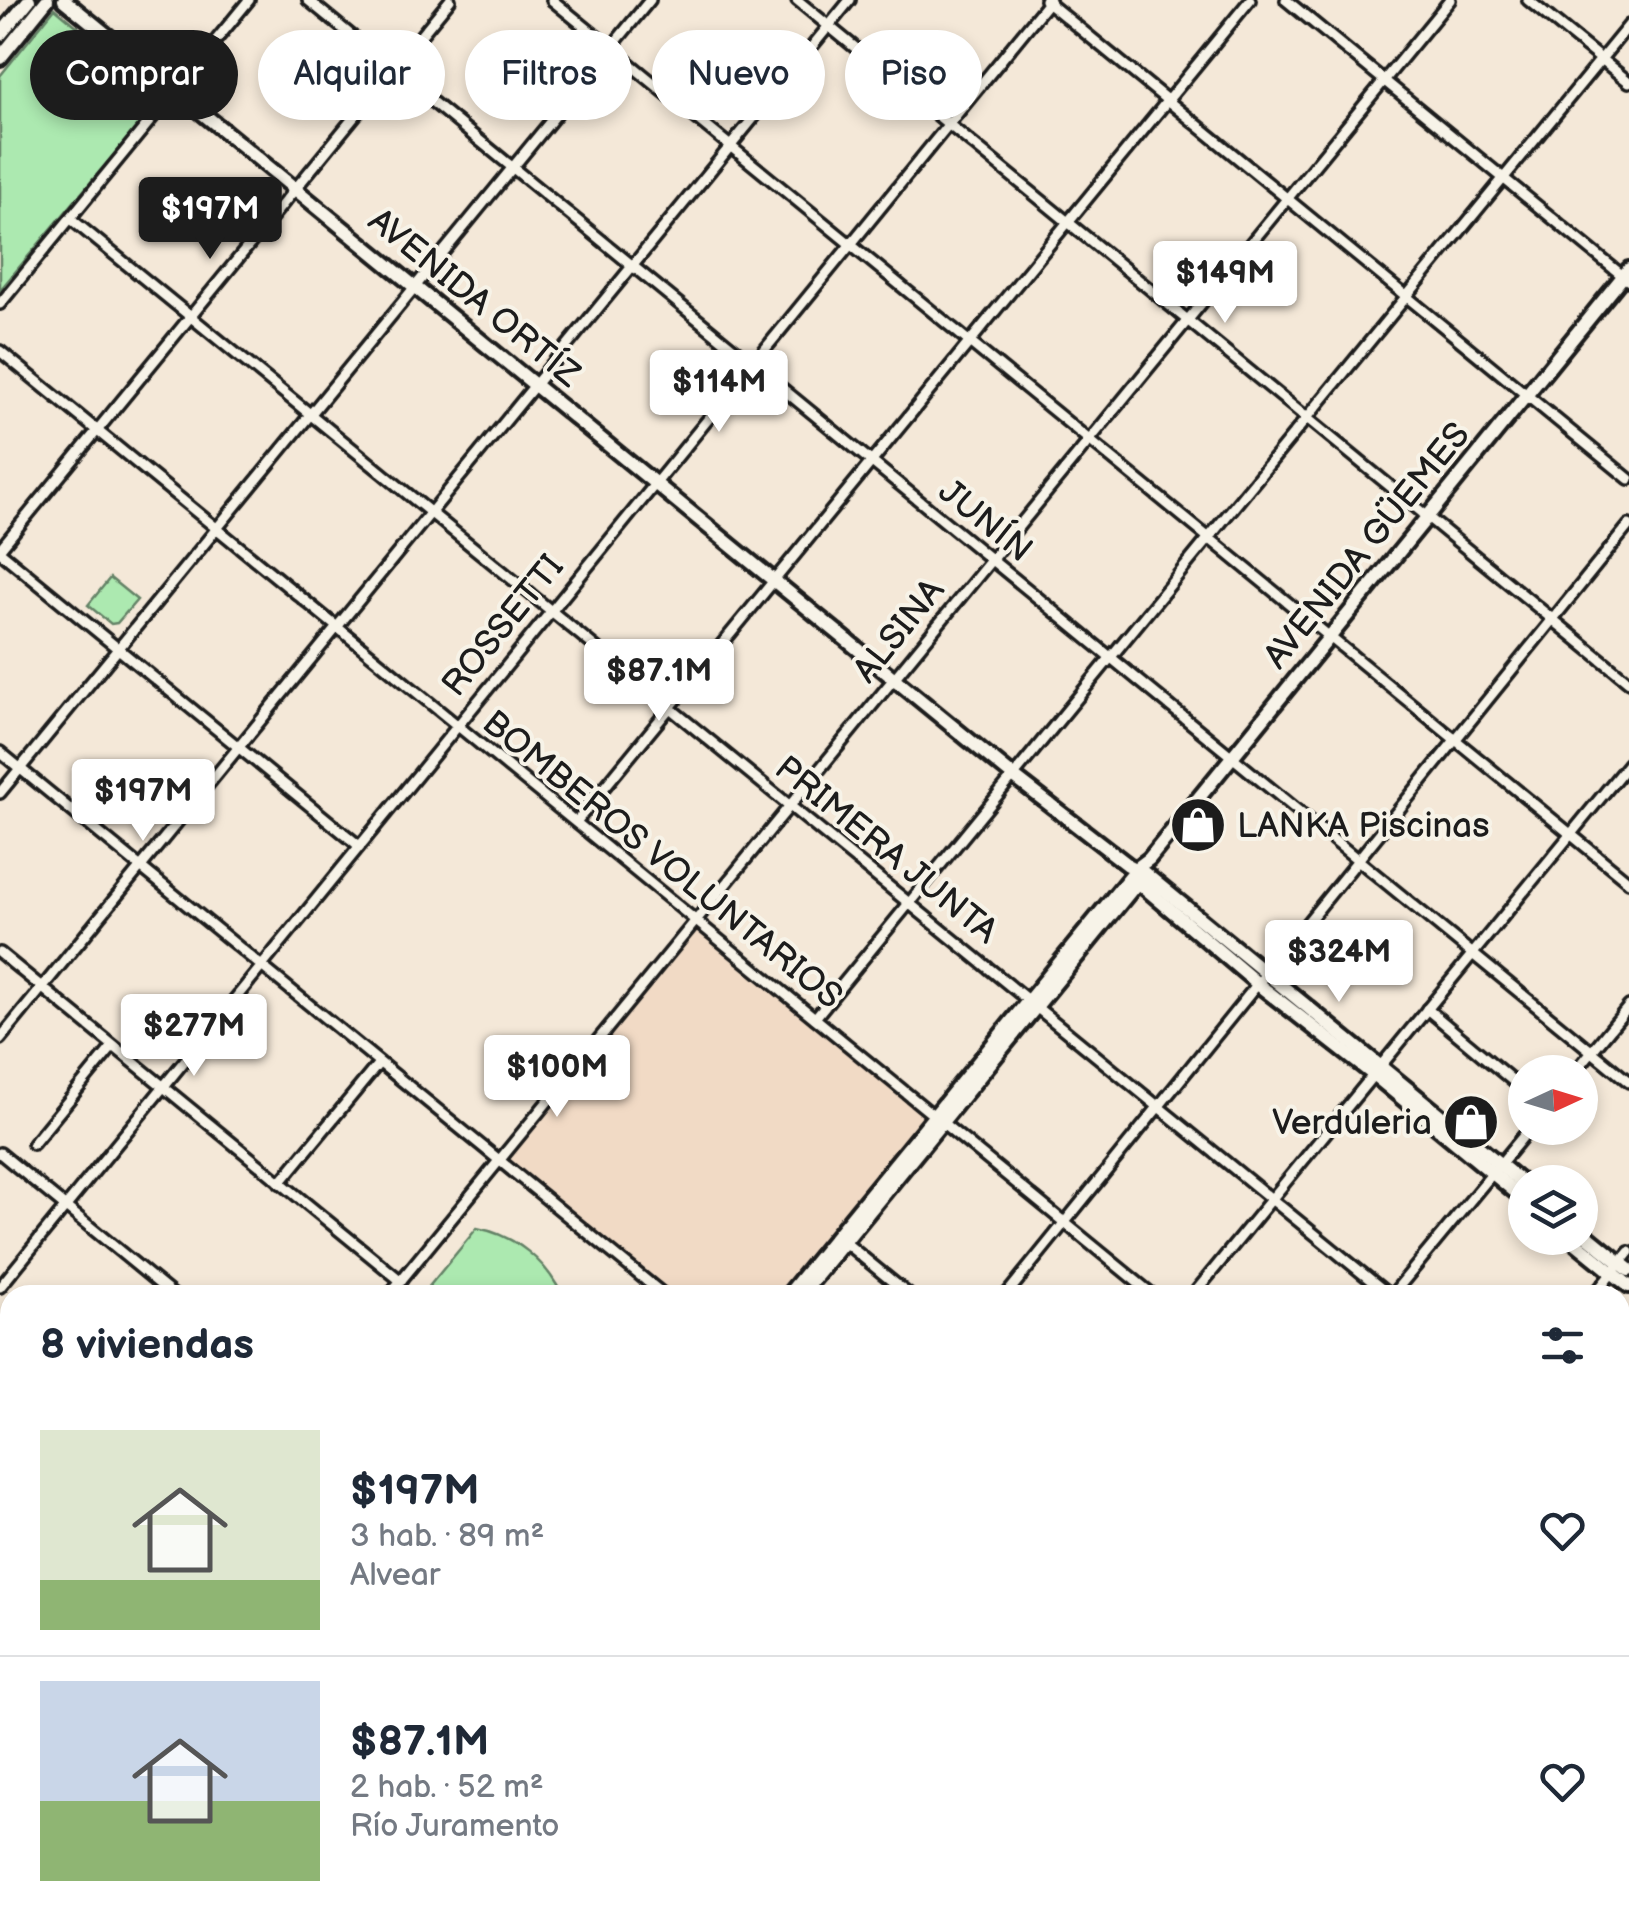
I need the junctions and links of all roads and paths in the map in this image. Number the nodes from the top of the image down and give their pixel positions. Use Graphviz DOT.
graph roads {
  1 [pos="29,0"];
  2 [pos="48,0"];
  3 [pos="64,0"];
  4 [pos="249,0"];
  5 [pos="308,0"];
  6 [pos="450,0"];
  7 [pos="552,0"];
  8 [pos="650,0"];
  9 [pos="796,0"];
  10 [pos="850,0"];
  11 [pos="1250,0"];
  12 [pos="1286,0"];
  13 [pos="1450,0"];
  14 [pos="1528,0"];
  15 [pos="1048,1"];
  16 [pos="1629,25"];
  17 [pos="828,26"];
  18 [pos="101,30"];
  19 [pos="224,30"];
  20 [pos="344,30"];
  21 [pos="426,30"];
  22 [pos="589,30"];
  23 [pos="626,30"];
  24 [pos="0,36"];
  25 [pos="0,58"];
  26 [pos="1601,59"];
  27 [pos="632,65"];
  28 [pos="1384,80"];
  29 [pos="1629,82"];
  30 [pos="1168,100"];
  31 [pos="445,112"];
  32 [pos="151,120"];
  33 [pos="212,120"];
  34 [pos="352,120"];
  35 [pos="552,120"];
  36 [pos="948,124"];
  37 [pos="730,146"];
  38 [pos="513,168"];
  39 [pos="1503,178"];
  40 [pos="296,189"];
  41 [pos="1288,198"];
  42 [pos="71,219"];
  43 [pos="1068,222"];
  44 [pos="850,244"];
  45 [pos="632,266"];
  46 [pos="1627,275"];
  47 [pos="415,287"];
  48 [pos="1408,295"];
  49 [pos="0,304"];
  50 [pos="190,317"];
  51 [pos="1187,320"];
  52 [pos="970,342"];
  53 [pos="0,351"];
  54 [pos="752,364"];
  55 [pos="535,384"];
  56 [pos="1528,394"];
  57 [pos="310,415"];
  58 [pos="1307,418"];
  59 [pos="97,431"];
  60 [pos="1089,440"];
  61 [pos="872,462"];
  62 [pos="1629,479"];
  63 [pos="654,482"];
  64 [pos="430,512"];
  65 [pos="1427,516"];
  66 [pos="1629,524"];
  67 [pos="217,529"];
  68 [pos="1209,538"];
  69 [pos="0,551"];
  70 [pos="991,560"];
  71 [pos="774,580"];
  72 [pos="550,610"];
  73 [pos="1552,619"];
  74 [pos="336,626"];
  75 [pos="1330,637"];
  76 [pos="118,649"];
  77 [pos="1110,657"];
  78 [pos="894,678"];
  79 [pos="1629,682"];
  80 [pos="670,708"];
  81 [pos="456,724"];
  82 [pos="1456,740"];
  83 [pos="238,747"];
  84 [pos="0,752"];
  85 [pos="1232,757"];
  86 [pos="1629,762"];
  87 [pos="20,769"];
  88 [pos="1014,776"];
  89 [pos="0,793"];
  90 [pos="789,806"];
  91 [pos="576,822"];
  92 [pos="1570,834"];
  93 [pos="358,846"];
  94 [pos="1358,860"];
  95 [pos="140,867"];
  96 [pos="1138,870"];
  97 [pos="1629,882"];
  98 [pos="909,903"];
  99 [pos="695,920"];
  100 [pos="0,953"];
  101 [pos="1470,954"];
  102 [pos="260,966"];
  103 [pos="1263,979"];
  104 [pos="42,988"];
  105 [pos="1032,1003"];
  106 [pos="1629,1006"];
  107 [pos="1426,1010"];
  108 [pos="814,1018"];
  109 [pos="0,1039"];
  110 [pos="114,1046"];
  111 [pos="1592,1052"];
  112 [pos="1589,1055"];
  113 [pos="379,1062"];
  114 [pos="1378,1070"];
  115 [pos="1508,1077"];
  116 [pos="1629,1082"];
  117 [pos="163,1086"];
  118 [pos="1158,1106"];
  119 [pos="938,1120"];
  120 [pos="33,1144"];
  121 [pos="1516,1145"];
  122 [pos="0,1153"];
  123 [pos="499,1161"];
  124 [pos="1497,1169"];
  125 [pos="1508,1175"];
  126 [pos="1508,1181"];
  127 [pos="280,1182"];
  128 [pos="1271,1199"];
  129 [pos="66,1206"];
  130 [pos="1064,1221"];
  131 [pos="840,1238"];
  132 [pos="1598,1244"];
  133 [pos="1598,1252"];
  134 [pos="1623,1264"];
  135 [pos="401,1281"];
  136 [pos="2,1285"];
  137 [pos="161,1285"];
  138 [pos="398,1285"];
  139 [pos="652,1285"];
  140 [pos="797,1285"];
  141 [pos="808,1285"];
  142 [pos="897,1285"];
  143 [pos="1014,1285"];
  144 [pos="1141,1285"];
  145 [pos="1200,1285"];
  146 [pos="1378,1285"];
  147 [pos="1398,1285"];
  148 [pos="1603,1285"];
  1 -- 24 [label="main road"];
  2 -- 25 [label="main road"];
  3 -- 18 [label="main road, AVENIDA ORTÍZ"];
  4 -- 19 [label="street"];
  5 -- 20 [label="street, JUNÍN"];
  6 -- 21 [label="street"];
  7 -- 22 [label="street"];
  8 -- 23 [label="street"];
  9 -- 17 [label="street"];
  10 -- 17 [label="street"];
  11 -- 30 [label="street"];
  12 -- 28 [label="street"];
  13 -- 28 [label="street, ALSINA"];
  14 -- 26 [label="street"];
  15 -- 30 [label="street"];
  15 -- 36 [label="street, ROSSETTI"];
  16 -- 26 [label="street"];
  17 -- 36 [label="street"];
  17 -- 37 [label="street"];
  26 -- 29 [label="street"];
  26 -- 39 [label="street"];
  27 -- 37 [label="street"];
  28 -- 39 [label="street"];
  28 -- 41 [label="street, ALSINA"];
  30 -- 41 [label="street"];
  30 -- 43 [label="street"];
  31 -- 38 [label="street, JUNÍN"];
  32 -- 42 [label="street"];
  33 -- 40 [label="main road, AVENIDA ORTÍZ"];
  34 -- 40 [label="street"];
  35 -- 38 [label="street"];
  36 -- 43 [label="street"];
  36 -- 44 [label="street, ROSSETTI"];
  37 -- 44 [label="street"];
  37 -- 45 [label="street"];
  38 -- 45 [label="street, JUNÍN"];
  38 -- 47 [label="street"];
  39 -- 46 [label="street"];
  39 -- 48 [label="street"];
  40 -- 47 [label="main road, AVENIDA ORTÍZ"];
  40 -- 50 [label="street"];
  41 -- 48 [label="street"];
  41 -- 51 [label="street, ALSINA"];
  42 -- 49 [label="street"];
  42 -- 50 [label="street, PRIMERA JUNTA"];
  43 -- 51 [label="street"];
  43 -- 52 [label="street"];
  44 -- 52 [label="street"];
  44 -- 54 [label="street, ROSSETTI"];
  45 -- 54 [label="street, JUNÍN"];
  45 -- 55 [label="street"];
  46 -- 56 [label="main road, AVENIDA GÜEMES"];
  47 -- 55 [label="main road, AVENIDA ORTÍZ"];
  47 -- 57 [label="street"];
  48 -- 56 [label="street"];
  48 -- 58 [label="street"];
  50 -- 57 [label="street, PRIMERA JUNTA"];
  50 -- 59 [label="street"];
  51 -- 58 [label="street"];
  51 -- 60 [label="street, ALSINA"];
  52 -- 60 [label="street"];
  52 -- 61 [label="street"];
  53 -- 59 [label="street, BOMBEROS VOLUNTARIOS"];
  54 -- 61 [label="street, JUNÍN"];
  54 -- 63 [label="street, ROSSETTI"];
  55 -- 63 [label="main road, AVENIDA ORTÍZ"];
  55 -- 64 [label="street"];
  56 -- 62 [label="street"];
  56 -- 65 [label="main road, AVENIDA GÜEMES"];
  57 -- 64 [label="street, PRIMERA JUNTA"];
  57 -- 67 [label="street"];
  58 -- 65 [label="street"];
  58 -- 68 [label="street"];
  59 -- 67 [label="street, BOMBEROS VOLUNTARIOS"];
  59 -- 69 [label="street"];
  60 -- 68 [label="street"];
  60 -- 70 [label="street, ALSINA"];
  61 -- 70 [label="street, JUNÍN"];
  61 -- 71 [label="street"];
  63 -- 71 [label="main road, AVENIDA ORTÍZ"];
  63 -- 72 [label="street, ROSSETTI"];
  64 -- 72 [label="street, PRIMERA JUNTA"];
  64 -- 74 [label="street"];
  65 -- 73 [label="street"];
  65 -- 75 [label="main road, AVENIDA GÜEMES"];
  66 -- 73 [label="street"];
  67 -- 74 [label="street, BOMBEROS VOLUNTARIOS"];
  67 -- 76 [label="street"];
  68 -- 75 [label="street"];
  68 -- 77 [label="street"];
  69 -- 76 [label="street"];
  70 -- 77 [label="street, JUNÍN"];
  70 -- 78 [label="street, ALSINA"];
  71 -- 78 [label="main road, AVENIDA ORTÍZ"];
  71 -- 80 [label="street"];
  72 -- 80 [label="street, PRIMERA JUNTA"];
  72 -- 81 [label="street, ROSSETTI"];
  73 -- 79 [label="street"];
  73 -- 82 [label="street"];
  74 -- 81 [label="street, BOMBEROS VOLUNTARIOS"];
  74 -- 83 [label="street"];
  75 -- 82 [label="street"];
  75 -- 85 [label="main road, AVENIDA GÜEMES"];
  76 -- 83 [label="street"];
  76 -- 87 [label="street"];
  77 -- 85 [label="street, JUNÍN"];
  77 -- 88 [label="street"];
  78 -- 88 [label="main road, AVENIDA ORTÍZ"];
  78 -- 90 [label="street, ALSINA"];
  80 -- 90 [label="street, PRIMERA JUNTA"];
  80 -- 91 [label="street"];
  81 -- 91 [label="street, BOMBEROS VOLUNTARIOS"];
  81 -- 93 [label="street, ROSSETTI"];
  82 -- 92 [label="street"];
  82 -- 94 [label="street"];
  83 -- 93 [label="street"];
  83 -- 95 [label="street"];
  84 -- 87 [label="street"];
  85 -- 94 [label="street, JUNÍN"];
  85 -- 96 [label="main road, AVENIDA GÜEMES"];
  86 -- 92 [label="street"];
  87 -- 89 [label="street"];
  87 -- 95 [label="street"];
  88 -- 96 [label="main road, AVENIDA ORTÍZ"];
  88 -- 98 [label="street"];
  90 -- 98 [label="street, PRIMERA JUNTA"];
  90 -- 99 [label="street, ALSINA"];
  91 -- 99 [label="street, BOMBEROS VOLUNTARIOS"];
  92 -- 97 [label="street"];
  92 -- 101 [label="street"];
  93 -- 102 [label="street, ROSSETTI"];
  94 -- 101 [label="street, JUNÍN"];
  94 -- 103 [label="street"];
  95 -- 102 [label="street"];
  95 -- 104 [label="street"];
  96 -- 103 [label="main road, AVENIDA ORTÍZ"];
  96 -- 105 [label="main road, AVENIDA GÜEMES"];
  98 -- 105 [label="street, PRIMERA JUNTA"];
  98 -- 108 [label="street"];
  99 -- 108 [label="street, BOMBEROS VOLUNTARIOS"];
  99 -- 123 [label="street, ALSINA"];
  100 -- 104 [label="street"];
  101 -- 107 [label="street"];
  101 -- 111 [label="street, JUNÍN"];
  102 -- 113 [label="street"];
  102 -- 117 [label="street, ROSSETTI"];
  103 -- 114 [label="main road, AVENIDA ORTÍZ"];
  103 -- 118 [label="street"];
  104 -- 109 [label="street"];
  104 -- 110 [label="street"];
  105 -- 118 [label="street, PRIMERA JUNTA"];
  105 -- 119 [label="main road, AVENIDA GÜEMES"];
  106 -- 111 [label="street"];
  107 -- 114 [label="street"];
  107 -- 115 [label="street"];
  108 -- 119 [label="street, BOMBEROS VOLUNTARIOS"];
  110 -- 117 [label="street"];
  110 -- 120 [label="street"];
  111 -- 112 [label="street"];
  111 -- 116 [label="street, JUNÍN"];
  113 -- 123 [label="street"];
  113 -- 127 [label="street"];
  114 -- 124 [label="main road, AVENIDA ORTÍZ"];
  114 -- 128 [label="street"];
  117 -- 127 [label="street"];
  117 -- 129 [label="street, ROSSETTI"];
  118 -- 128 [label="street, PRIMERA JUNTA"];
  118 -- 130 [label="street"];
  119 -- 130 [label="street, BOMBEROS VOLUNTARIOS"];
  119 -- 131 [label="main road, AVENIDA GÜEMES"];
  121 -- 124 [label="street"];
  122 -- 129 [label="street"];
  123 -- 135 [label="street, ALSINA"];
  123 -- 139 [label="street"];
  124 -- 125 [label="main road, AVENIDA ORTÍZ"];
  124 -- 126 [label="main road, AVENIDA ORTÍZ"];
  124 -- 147 [label="street"];
  127 -- 135 [label="street"];
  128 -- 145 [label="street"];
  128 -- 146 [label="street, PRIMERA JUNTA"];
  129 -- 136 [label="street, ROSSETTI"];
  129 -- 137 [label="street"];
  130 -- 143 [label="street"];
  130 -- 144 [label="street, BOMBEROS VOLUNTARIOS"];
  131 -- 140 [label="main road, AVENIDA GÜEMES"];
  131 -- 141 [label="main road, AVENIDA GÜEMES"];
  131 -- 142 [label="street"];
  132 -- 134 [label="main road"];
  133 -- 134 [label="main road"];
  134 -- 148 [label="street"];
  135 -- 138 [label="street, ALSINA"];
}
